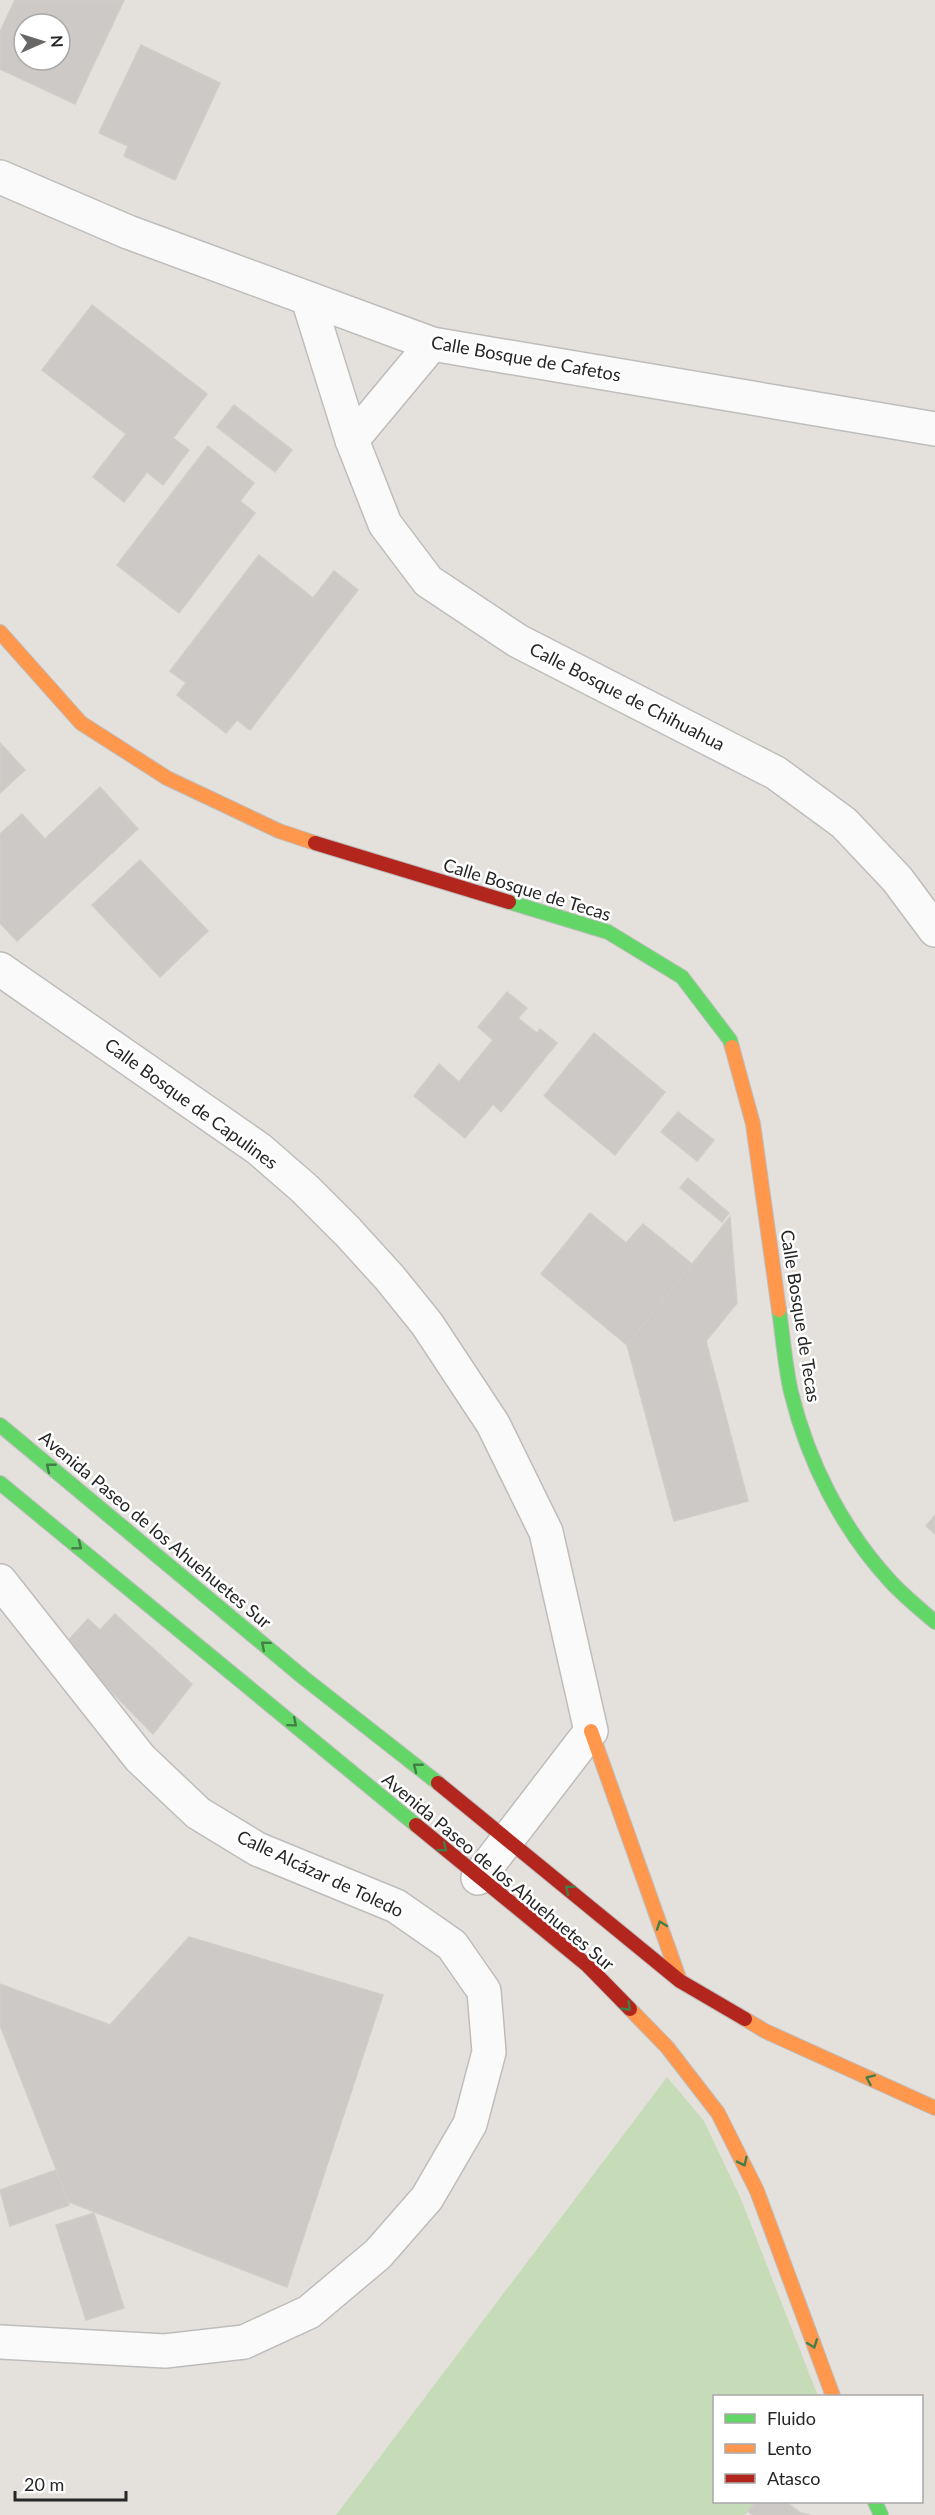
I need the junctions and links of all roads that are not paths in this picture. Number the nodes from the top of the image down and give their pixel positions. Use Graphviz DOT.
graph roads {
  1 [pos="0,177"];
  2 [pos="308,299"];
  3 [pos="432,344"];
  4 [pos="935,429"];
  5 [pos="352,441"];
  6 [pos="0,632"];
  7 [pos="935,930"];
  8 [pos="0,969"];
  9 [pos="0,1425"];
  10 [pos="0,1483"];
  11 [pos="0,1581"];
  12 [pos="935,1622"];
  13 [pos="591,1731"];
  14 [pos="509,1839"];
  15 [pos="478,1878"];
  16 [pos="681,1981"];
  17 [pos="929,2106"];
  18 [pos="0,2342"];
  19 [pos="832,2395"];
  1 -- 2 [label="street, Calle Bosque de Cafetos"];
  2 -- 3 [label="street, Calle Bosque de Cafetos"];
  2 -- 5 [label="street, Calle Bosque de Chihuahua"];
  3 -- 4 [label="street, Calle Bosque de Cafetos"];
  3 -- 5 [label="street"];
  5 -- 7 [label="street, Calle Bosque de Chihuahua"];
  6 -- 12 [label="street, Calle Bosque de Tecas"];
  8 -- 13 [label="street, Calle Bosque de Capulines"];
  14 -- 9 [label="street, Avenida Paseo de los Ahuehuetes Sur, one-way"];
  10 -- 15 [label="street, Avenida Paseo de los Ahuehuetes Sur, one-way"];
  11 -- 18 [label="street, Calle Alcázar de Toledo"];
  13 -- 14 [label="street"];
  16 -- 13 [label="street, one-way"];
  14 -- 15 [label="street"];
  16 -- 14 [label="street, Avenida Paseo de los Ahuehuetes Sur, one-way"];
  15 -- 19 [label="street, Avenida Paseo de los Ahuehuetes Sur, one-way"];
  17 -- 16 [label="street, Avenida Paseo de los Ahuehuetes Sur, one-way"];
}
